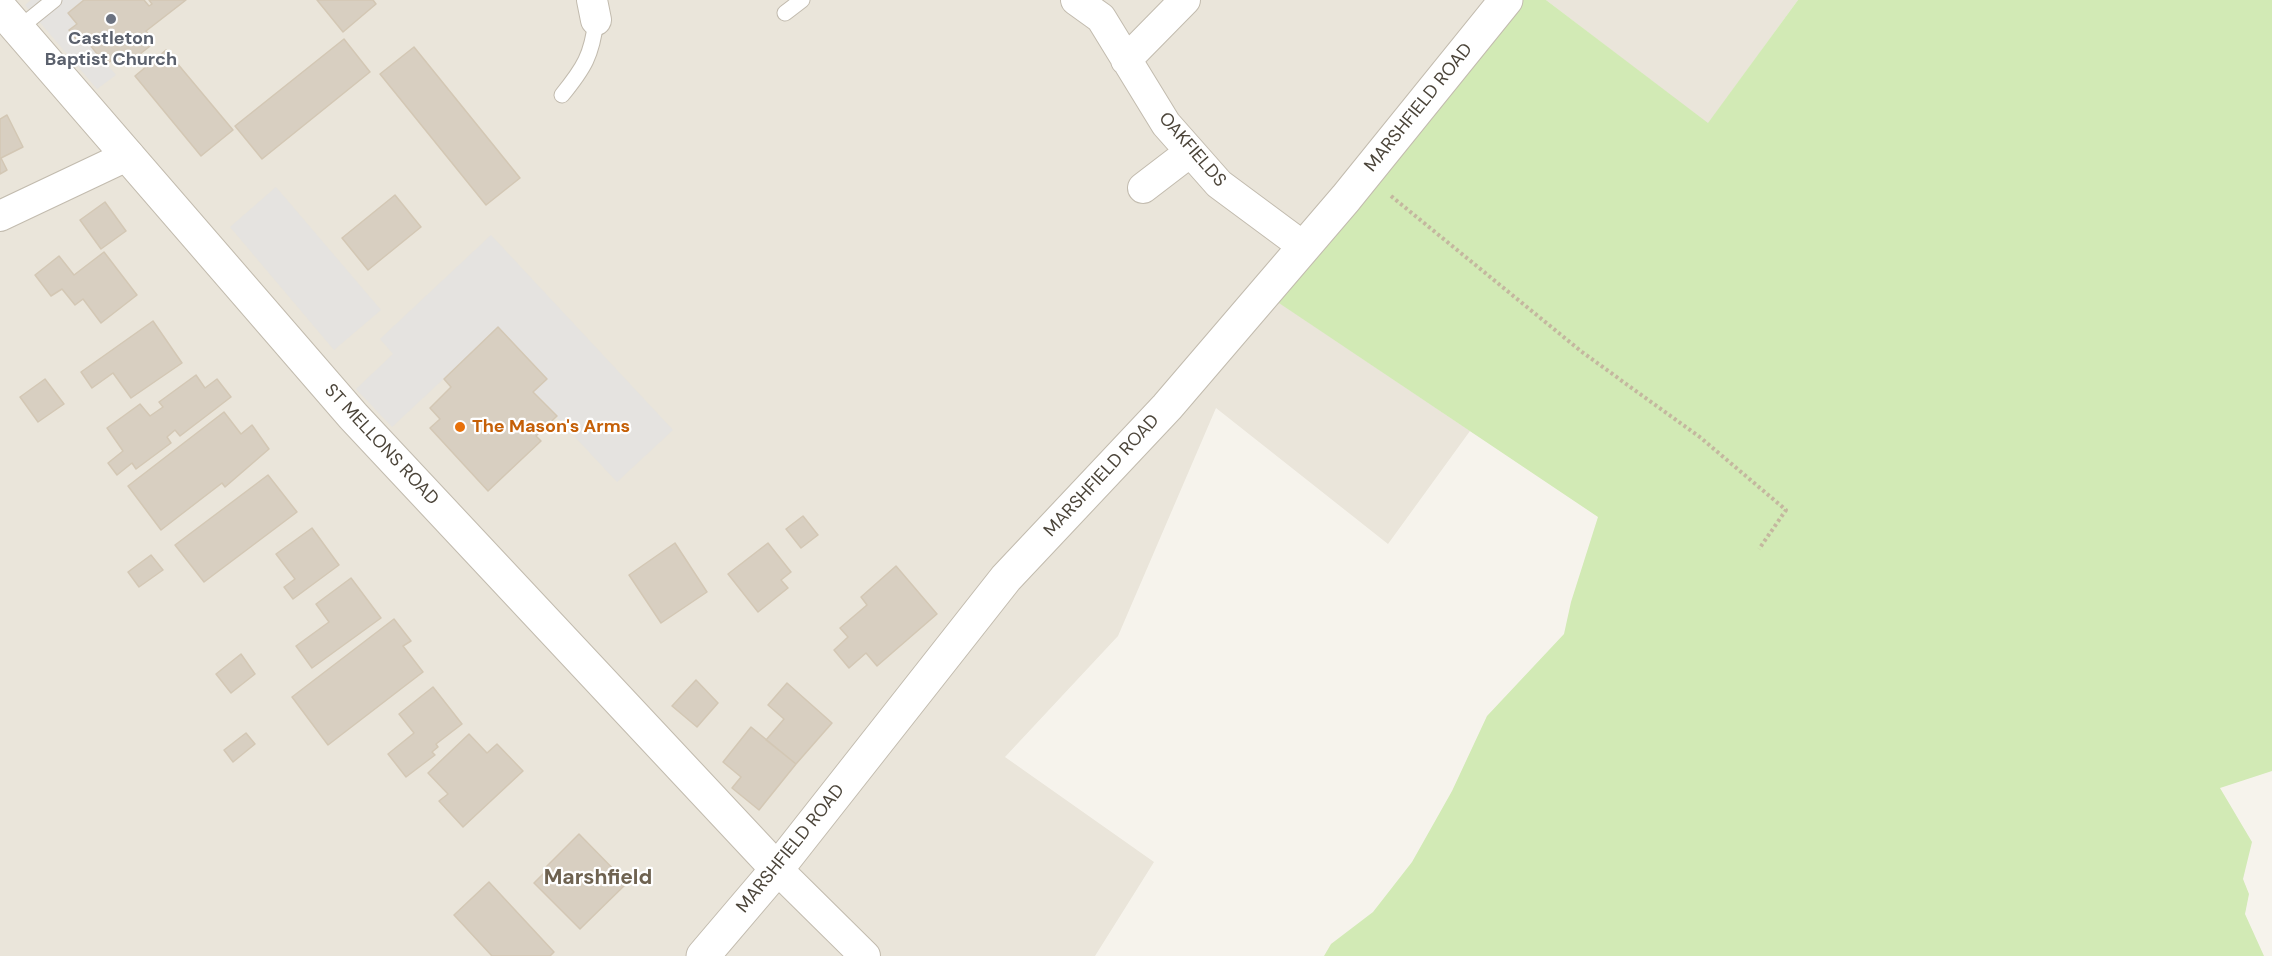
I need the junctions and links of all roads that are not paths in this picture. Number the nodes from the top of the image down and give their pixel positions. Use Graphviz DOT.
graph roads {
  1 [pos="54,0"];
  2 [pos="802,0"];
  3 [pos="1076,0"];
  4 [pos="1185,0"];
  5 [pos="1506,0"];
  6 [pos="594,10"];
  7 [pos="784,13"];
  8 [pos="9,18"];
  9 [pos="1126,60"];
  10 [pos="562,95"];
  11 [pos="1190,152"];
  12 [pos="129,155"];
  13 [pos="1143,188"];
  14 [pos="0,216"];
  15 [pos="1304,247"];
  16 [pos="777,869"];
  17 [pos="704,956"];
  18 [pos="865,956"];
  1 -- 8 [label="lane"];
  2 -- 7 [label="lane"];
  3 -- 9 [label="street, OAKFIELDS"];
  4 -- 9 [label="street"];
  5 -- 15 [label="street, MARSHFIELD ROAD"];
  6 -- 10 [label="lane"];
  8 -- 12 [label="street, ST MELLONS ROAD"];
  9 -- 11 [label="street, OAKFIELDS"];
  11 -- 13 [label="street"];
  11 -- 15 [label="street, OAKFIELDS"];
  12 -- 14 [label="street"];
  12 -- 16 [label="street, ST MELLONS ROAD"];
  15 -- 16 [label="street, MARSHFIELD ROAD"];
  16 -- 17 [label="street, MARSHFIELD ROAD"];
  16 -- 18 [label="street"];
}
